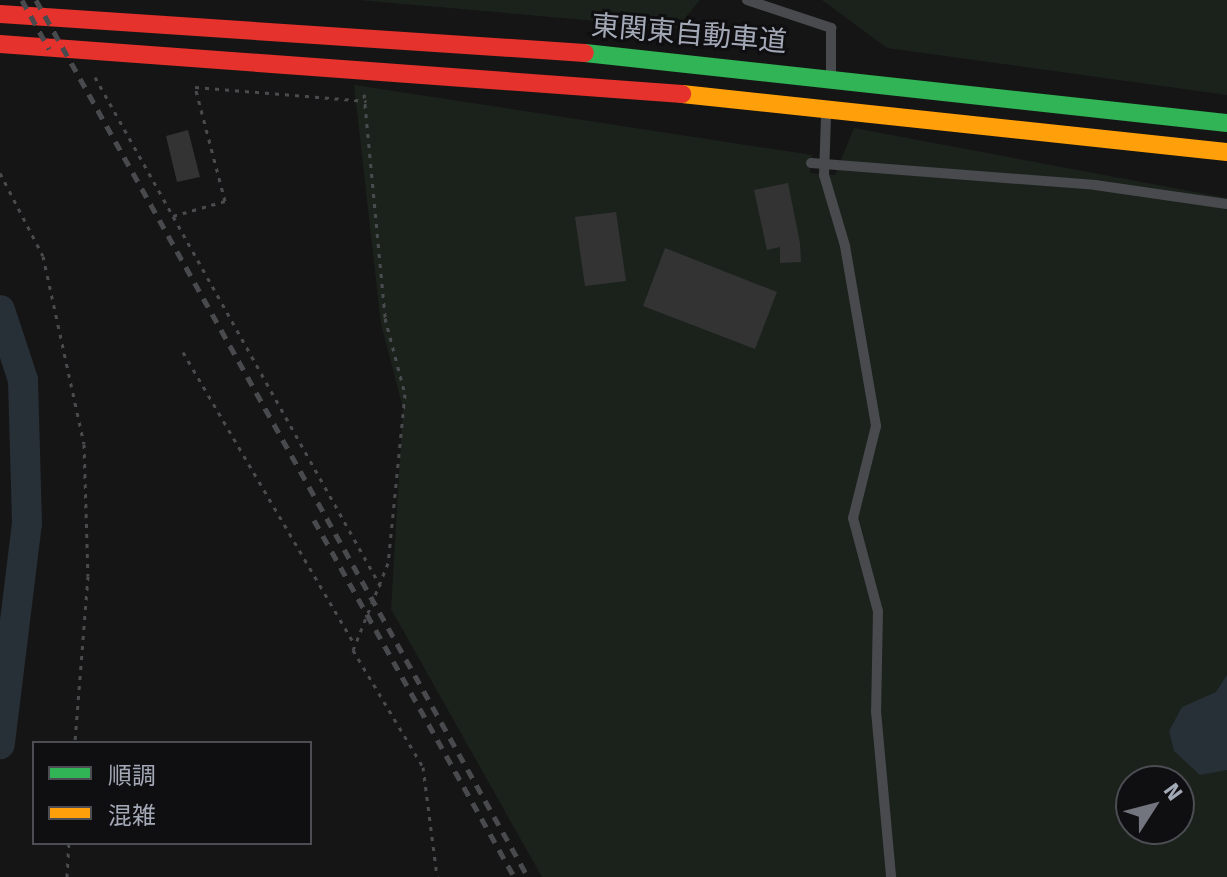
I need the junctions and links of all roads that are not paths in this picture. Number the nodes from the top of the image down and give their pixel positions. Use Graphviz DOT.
graph roads {
  1 [pos="747,0"];
  2 [pos="0,14"];
  3 [pos="0,44"];
  4 [pos="1227,123"];
  5 [pos="1227,152"];
  6 [pos="822,159"];
  7 [pos="811,163"];
  8 [pos="1227,204"];
  9 [pos="891,877"];
  1 -- 6 [label="lane"];
  2 -- 4 [label="highway, 東関東自動車道"];
  3 -- 5 [label="highway, 東関東自動車道"];
  6 -- 7 [label="lane"];
  6 -- 8 [label="lane"];
  6 -- 9 [label="lane"];
}
